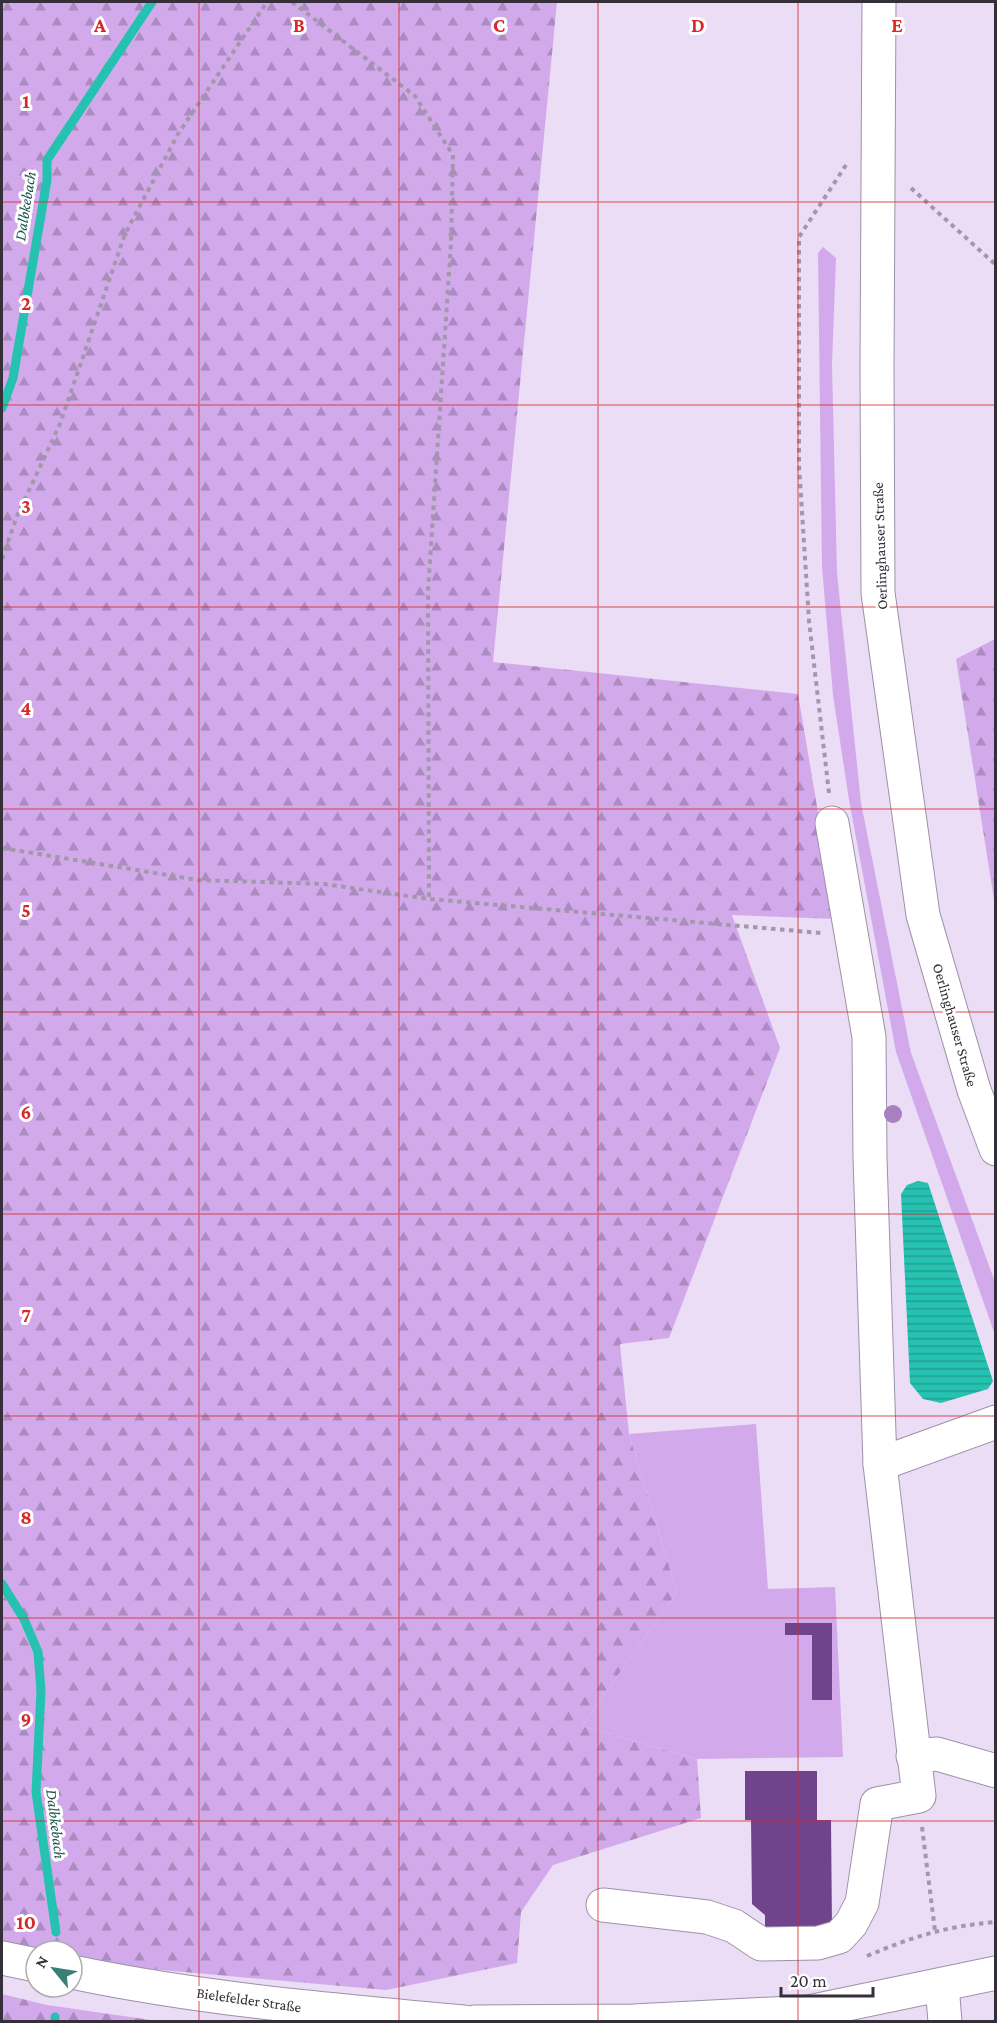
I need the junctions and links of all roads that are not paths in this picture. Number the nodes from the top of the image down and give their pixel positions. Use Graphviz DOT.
graph roads {
  1 [pos="879,2"];
  2 [pos="832,823"];
  3 [pos="996,1149"];
  4 [pos="996,1422"];
  5 [pos="880,1464"];
  6 [pos="914,1756"];
  7 [pos="996,1771"];
  8 [pos="603,1905"];
  9 [pos="2,1958"];
  10 [pos="24,1963"];
  11 [pos="996,1973"];
  12 [pos="84,1975"];
  13 [pos="942,1985"];
  14 [pos="464,2022"];
  15 [pos="475,2022"];
  16 [pos="945,2022"];
  1 -- 3 [label="main road, Oerlinghauser Straße"];
  2 -- 5 [label="main road"];
  4 -- 5 [label="main road"];
  5 -- 6 [label="main road"];
  6 -- 7 [label="main road"];
  6 -- 8 [label="main road"];
  9 -- 10 [label="main road"];
  11 -- 13 [label="main road"];
  12 -- 14 [label="main road, Bielefelder Straße"];
  13 -- 15 [label="main road"];
  13 -- 16 [label="main road"];
}
